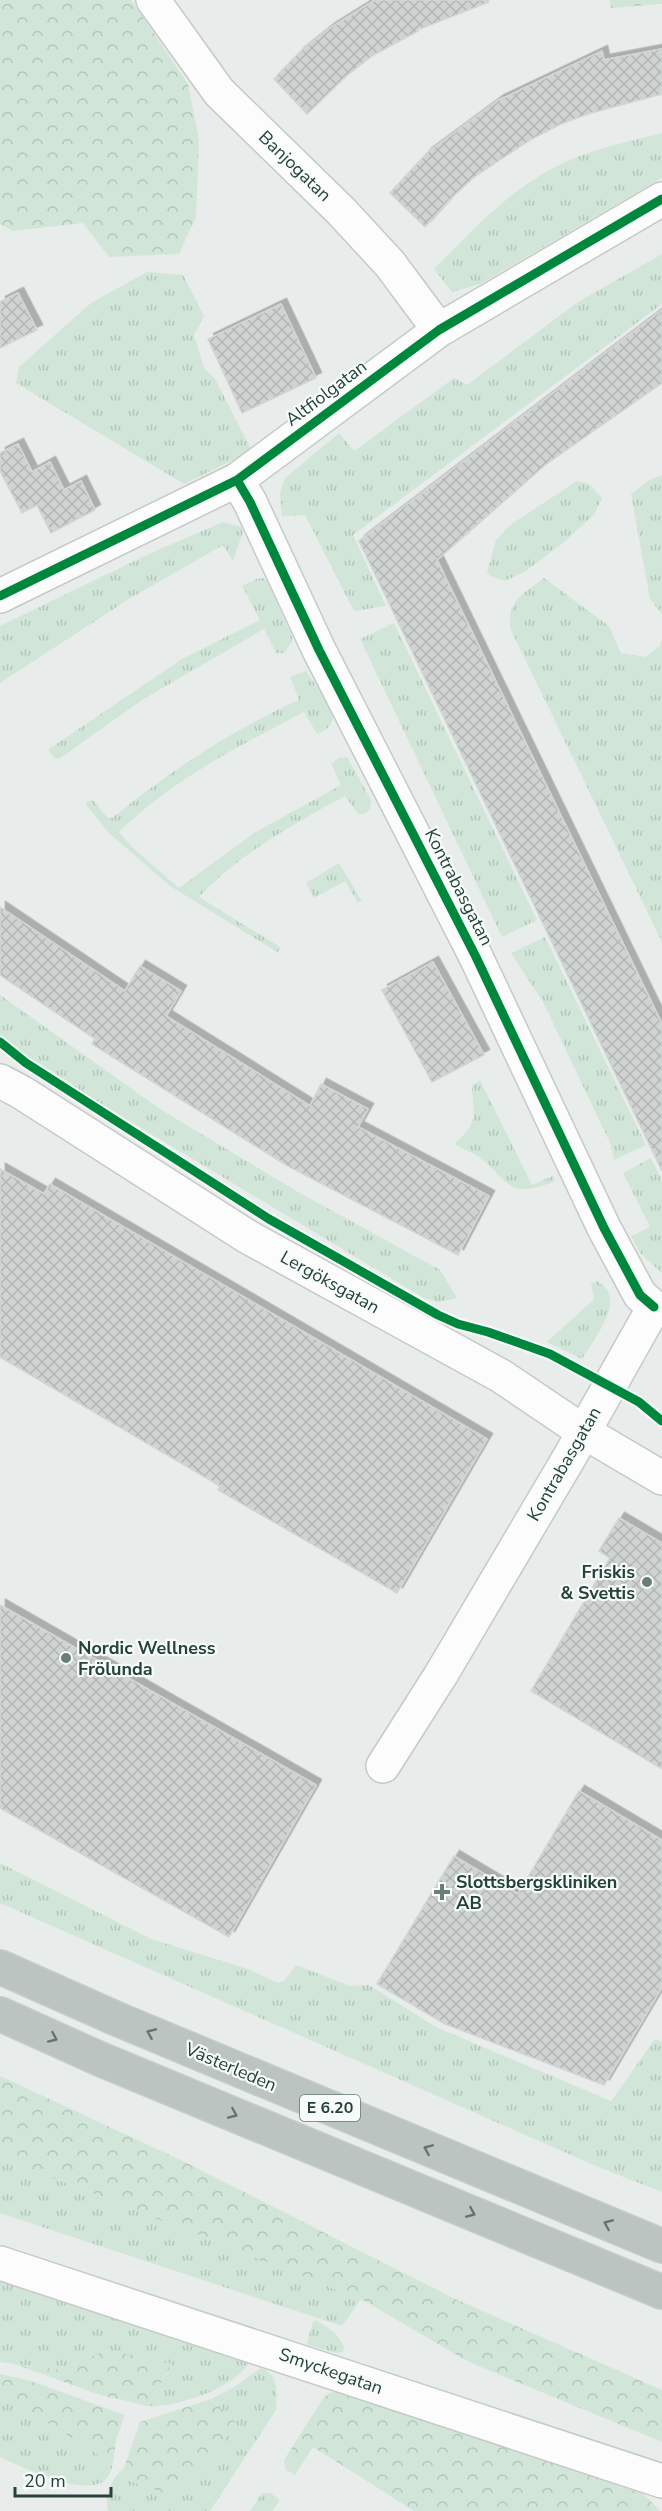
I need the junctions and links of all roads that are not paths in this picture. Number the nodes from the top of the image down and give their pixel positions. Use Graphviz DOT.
graph roads {
  1 [pos="153,0"];
  2 [pos="662,199"];
  3 [pos="439,330"];
  4 [pos="237,480"];
  5 [pos="0,596"];
  6 [pos="0,1081"];
  7 [pos="658,1307"];
  8 [pos="584,1432"];
  9 [pos="662,1478"];
  10 [pos="383,1766"];
  11 [pos="0,1967"];
  12 [pos="0,2014"];
  13 [pos="662,2246"];
  14 [pos="0,2263"];
  15 [pos="662,2292"];
  16 [pos="662,2481"];
  1 -- 3 [label="street, Banjogatan"];
  2 -- 3 [label="street, Altfiolgatan"];
  3 -- 4 [label="street, Altfiolgatan"];
  4 -- 5 [label="street, Altfiolgatan"];
  4 -- 7 [label="street, Kontrabasgatan"];
  6 -- 8 [label="street, Lergöksgatan"];
  7 -- 8 [label="street, Kontrabasgatan"];
  8 -- 9 [label="street, Lergöksgatan"];
  8 -- 10 [label="street, Kontrabasgatan"];
  13 -- 11 [label="highway, Västerleden / E 6.20, one-way"];
  12 -- 15 [label="highway, E 6.20, one-way"];
  14 -- 16 [label="street, Smyckegatan"];
}
